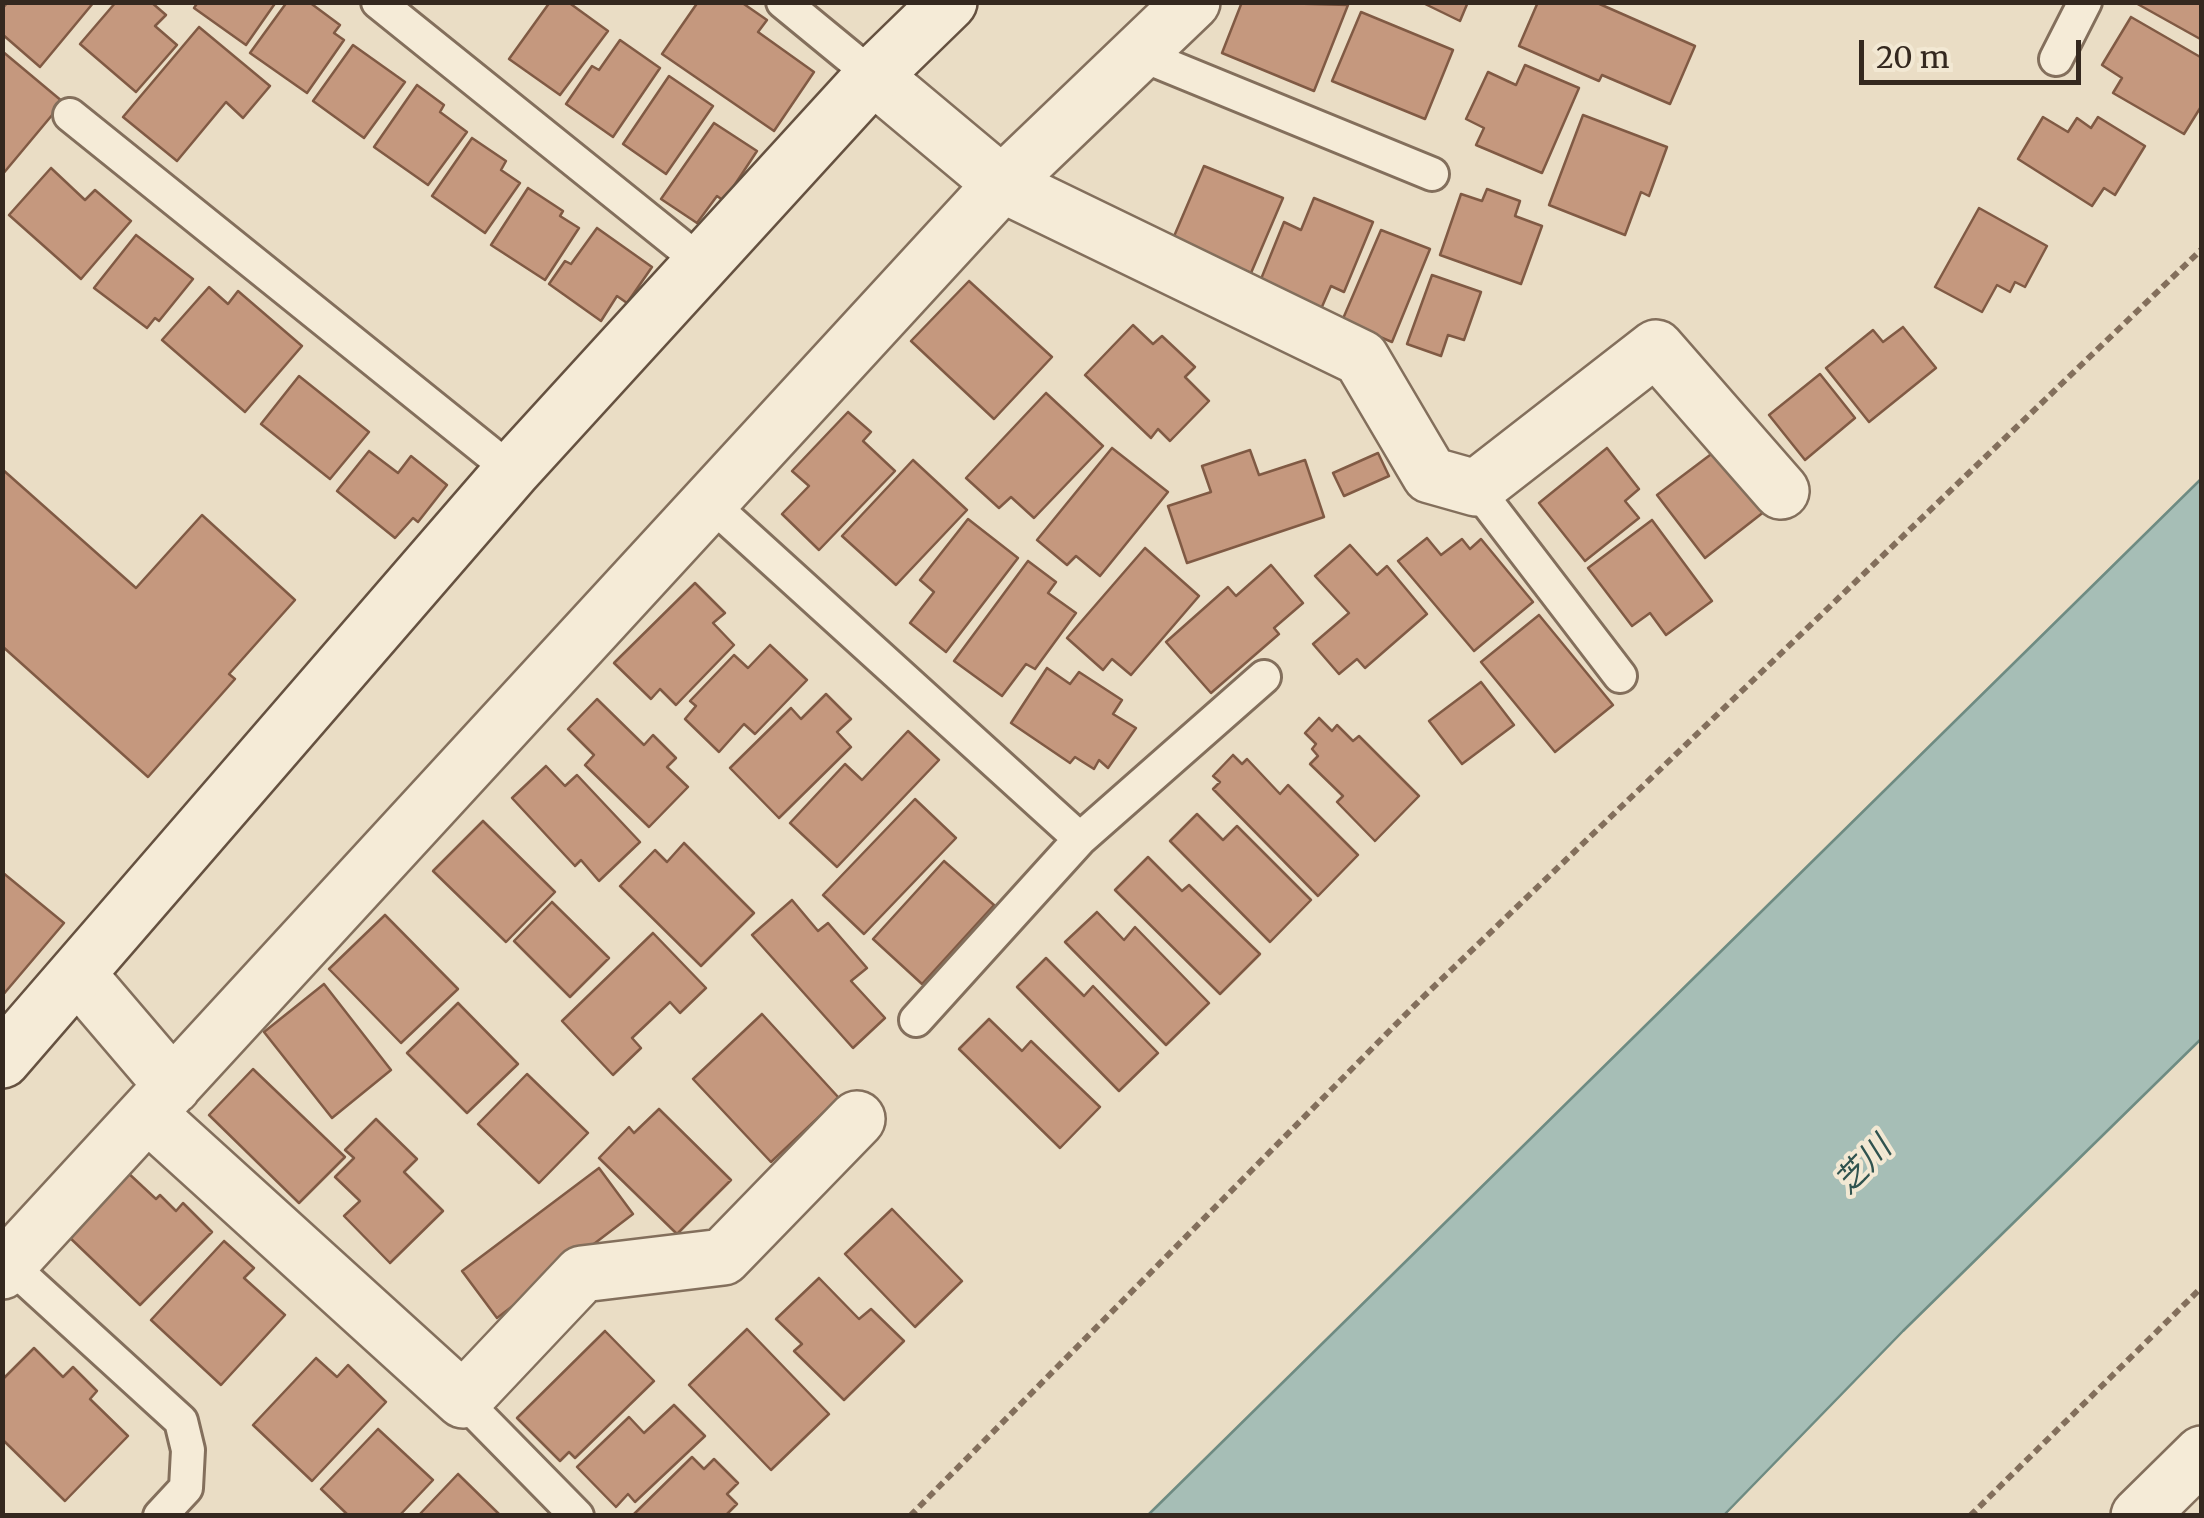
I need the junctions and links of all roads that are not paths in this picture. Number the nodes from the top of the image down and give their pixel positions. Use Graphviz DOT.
graph roads {
  1 [pos="378,2"];
  2 [pos="783,2"];
  3 [pos="949,2"];
  4 [pos="1192,2"];
  5 [pos="2085,2"];
  6 [pos="1138,54"];
  7 [pos="2056,59"];
  8 [pos="872,76"];
  9 [pos="70,115"];
  10 [pos="1432,174"];
  11 [pos="1002,184"];
  12 [pos="702,263"];
  13 [pos="512,471"];
  14 [pos="1476,488"];
  15 [pos="1781,491"];
  16 [pos="709,502"];
  17 [pos="1620,676"];
  18 [pos="1264,677"];
  19 [pos="1080,839"];
  20 [pos="79,976"];
  21 [pos="916,1020"];
  22 [pos="2,1060"];
  23 [pos="160,1100"];
  24 [pos="857,1119"];
  25 [pos="6,1267"];
  26 [pos="463,1400"];
  27 [pos="2202,1454"];
  28 [pos="160,1516"];
  29 [pos="577,1516"];
  30 [pos="2139,1516"];
  1 -- 12 [label="lane"];
  2 -- 8 [label="lane"];
  3 -- 8 [label="street"];
  4 -- 6 [label="street"];
  5 -- 7 [label="lane"];
  6 -- 10 [label="lane"];
  6 -- 11 [label="street"];
  8 -- 11 [label="street"];
  8 -- 12 [label="street"];
  9 -- 13 [label="lane"];
  11 -- 14 [label="street"];
  11 -- 16 [label="street"];
  12 -- 13 [label="street"];
  13 -- 20 [label="street"];
  14 -- 15 [label="street"];
  14 -- 17 [label="lane"];
  16 -- 19 [label="lane"];
  16 -- 23 [label="street"];
  18 -- 19 [label="lane"];
  19 -- 21 [label="lane"];
  20 -- 22 [label="street"];
  20 -- 23 [label="street"];
  23 -- 25 [label="street"];
  23 -- 26 [label="street"];
  24 -- 26 [label="street"];
  25 -- 28 [label="lane"];
  26 -- 29 [label="lane"];
  27 -- 30 [label="street"];
}
